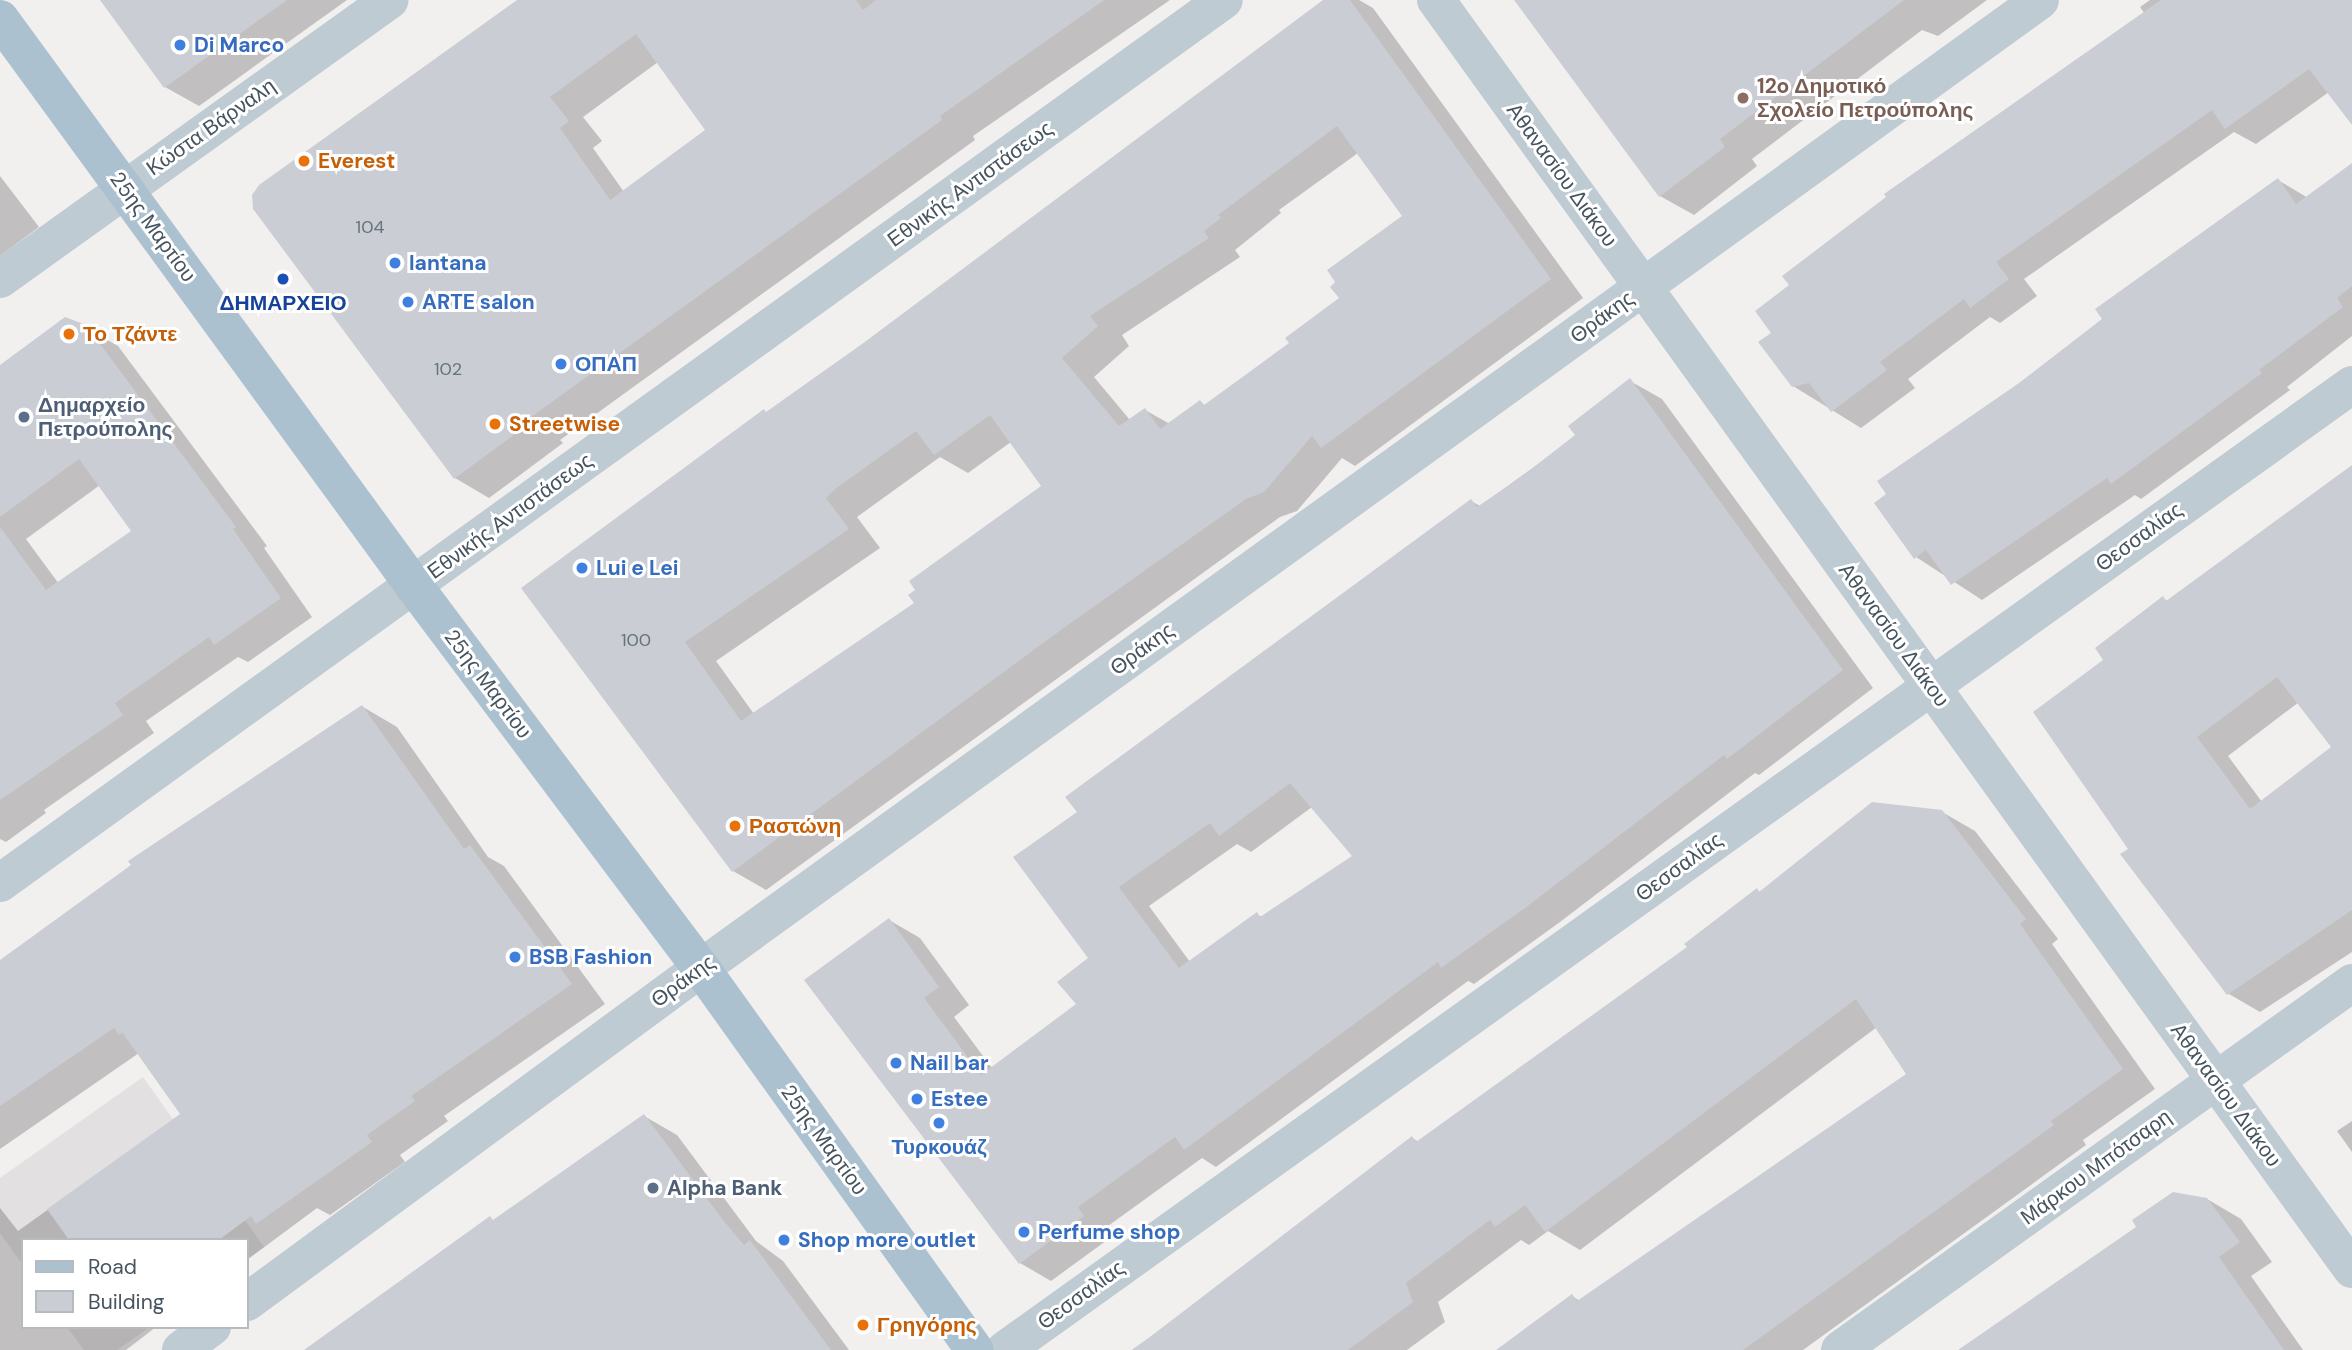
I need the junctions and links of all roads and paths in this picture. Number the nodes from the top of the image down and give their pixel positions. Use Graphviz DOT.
graph roads {
  1 [pos="389,0"];
  2 [pos="1224,0"];
  3 [pos="1436,0"];
  4 [pos="2040,0"];
  5 [pos="0,19"];
  6 [pos="125,188"];
  7 [pos="0,279"];
  8 [pos="1643,287"];
  9 [pos="2352,385"];
  10 [pos="414,586"];
  11 [pos="1931,687"];
  12 [pos="0,883"];
  13 [pos="701,968"];
  14 [pos="2352,983"];
  15 [pos="2216,1081"];
  16 [pos="2352,1269"];
  17 [pos="248,1301"];
  18 [pos="209,1329"];
  19 [pos="181,1350"];
  20 [pos="974,1350"];
  21 [pos="1005,1350"];
  22 [pos="1840,1350"];
  1 -- 6 [label="street, Κώστα Βάρναλη"];
  2 -- 10 [label="street, Εθνικής Αντιστάσεως"];
  3 -- 8 [label="street, Αθανασίου Διάκου"];
  4 -- 8 [label="street, Θράκης"];
  5 -- 6 [label="main road, 25ης Μαρτίου"];
  6 -- 7 [label="street, Κώστα Βάρναλη"];
  6 -- 10 [label="main road, 25ης Μαρτίου"];
  8 -- 11 [label="street, Αθανασίου Διάκου"];
  8 -- 13 [label="street, Θράκης"];
  9 -- 11 [label="street, Θεσσαλίας"];
  10 -- 12 [label="street, Εθνικής Αντιστάσεως"];
  10 -- 13 [label="main road, 25ης Μαρτίου"];
  11 -- 15 [label="street, Αθανασίου Διάκου"];
  11 -- 21 [label="street, Θεσσαλίας"];
  13 -- 17 [label="street, Θράκης"];
  13 -- 20 [label="main road, 25ης Μαρτίου"];
  14 -- 15 [label="street, Μάρκου Μπότσαρη"];
  15 -- 16 [label="street, Αθανασίου Διάκου"];
  15 -- 22 [label="street, Μάρκου Μπότσαρη"];
  18 -- 19 [label="street"];
}
